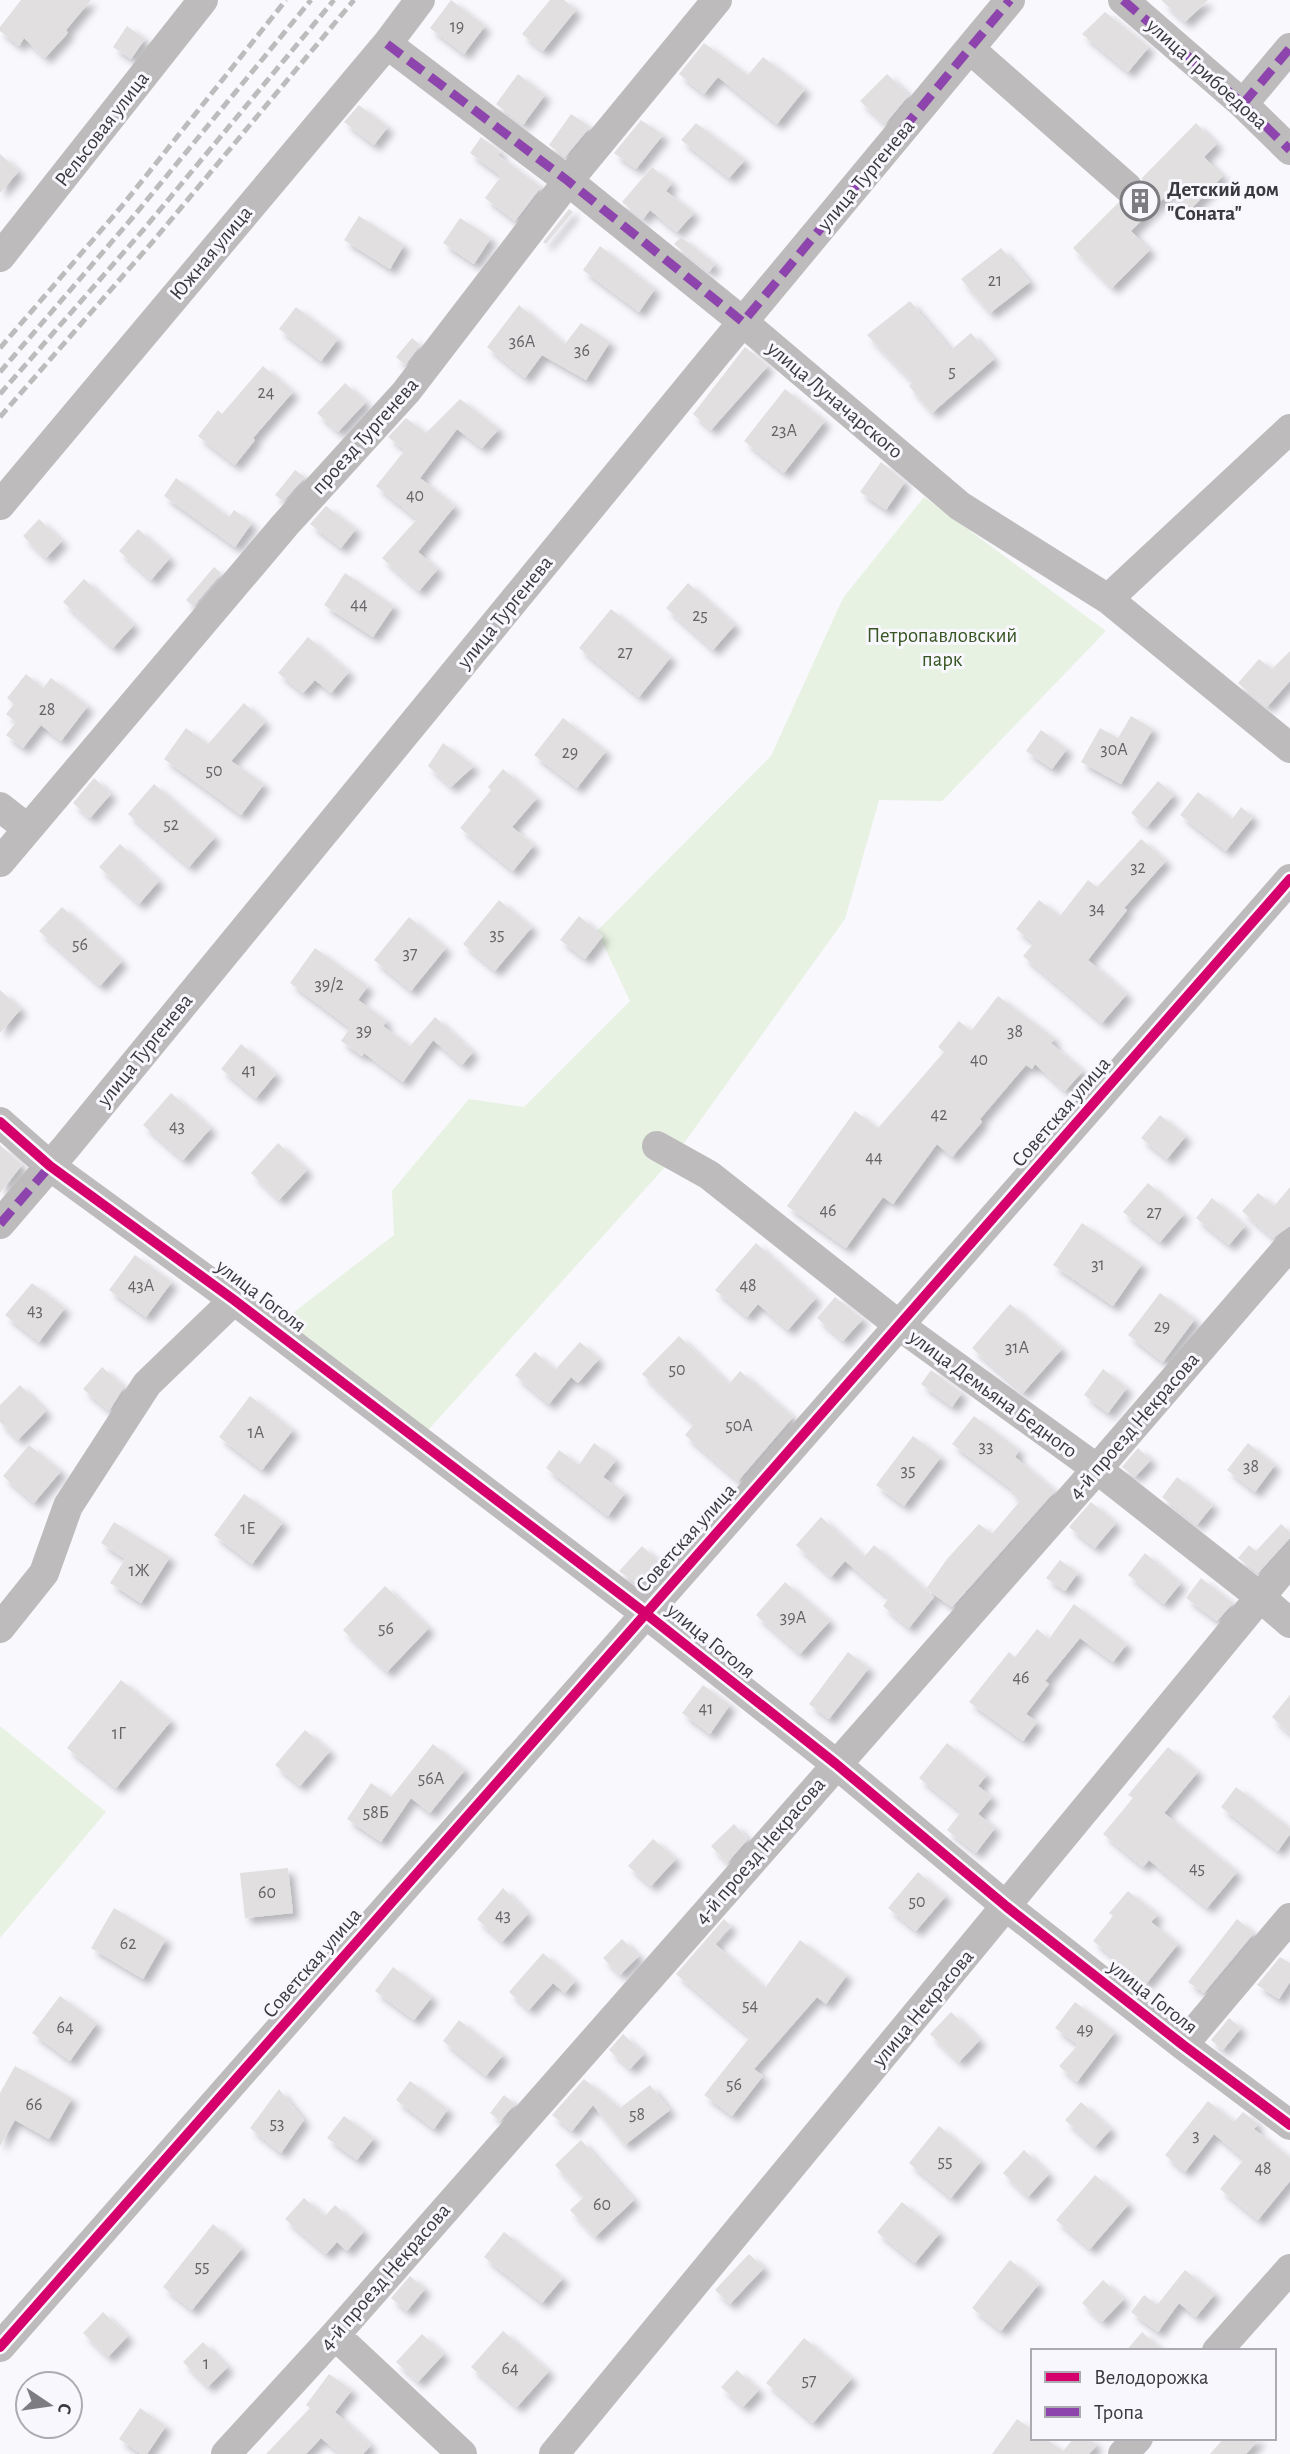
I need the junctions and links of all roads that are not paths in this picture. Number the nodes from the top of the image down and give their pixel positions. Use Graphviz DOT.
graph roads {
  1 [pos="203,0"];
  2 [pos="420,0"];
  3 [pos="717,0"];
  4 [pos="1010,0"];
  5 [pos="1123,0"];
  6 [pos="387,44"];
  7 [pos="1290,48"];
  8 [pos="970,49"];
  9 [pos="1243,104"];
  10 [pos="1290,150"];
  11 [pos="568,181"];
  12 [pos="1127,187"];
  13 [pos="0,257"];
  14 [pos="743,322"];
  15 [pos="1290,429"];
  16 [pos="0,505"];
  17 [pos="1108,599"];
  18 [pos="1290,748"];
  19 [pos="0,807"];
  20 [pos="28,829"];
  21 [pos="0,862"];
  22 [pos="1290,879"];
  23 [pos="0,1122"];
  24 [pos="657,1146"];
  25 [pos="50,1166"];
  26 [pos="0,1224"];
  27 [pos="1290,1245"];
  28 [pos="234,1300"];
  29 [pos="900,1326"];
  30 [pos="1097,1469"];
  31 [pos="1290,1562"];
  32 [pos="1260,1597"];
  33 [pos="645,1613"];
  34 [pos="1290,1623"];
  35 [pos="0,1628"];
  36 [pos="836,1764"];
  37 [pos="1007,1907"];
  38 [pos="1290,1918"];
  39 [pos="1183,2045"];
  40 [pos="1290,2125"];
  41 [pos="1290,2269"];
  42 [pos="335,2336"];
  43 [pos="0,2347"];
  44 [pos="1219,2349"];
  45 [pos="1136,2440"];
  46 [pos="226,2454"];
  47 [pos="461,2454"];
  48 [pos="554,2454"];
  49 [pos="1123,2454"];
  1 -- 13 [label="street, Рельсовая улица"];
  2 -- 6 [label="street, Южная улица"];
  3 -- 11 [label="street, проезд Тургенева"];
  4 -- 8 [label="street, улица Тургенева"];
  5 -- 9 [label="street, улица Грибоедова"];
  6 -- 11 [label="street, улица Луначарского"];
  6 -- 16 [label="street, Южная улица"];
  7 -- 9 [label="street"];
  8 -- 12 [label="street"];
  8 -- 14 [label="street, улица Тургенева"];
  9 -- 10 [label="street, улица Грибоедова"];
  11 -- 14 [label="street, улица Луначарского"];
  11 -- 20 [label="street, проезд Тургенева"];
  14 -- 17 [label="street, улица Луначарского"];
  14 -- 25 [label="street, улица Тургенева"];
  15 -- 17 [label="street"];
  17 -- 18 [label="street, улица Луначарского"];
  19 -- 20 [label="street"];
  20 -- 21 [label="street, проезд Тургенева"];
  22 -- 29 [label="street, Советская улица"];
  23 -- 25 [label="street, улица Гоголя"];
  24 -- 29 [label="street, улица Демьяна Бедного"];
  25 -- 26 [label="street, улица Тургенева"];
  25 -- 28 [label="street, улица Гоголя"];
  27 -- 30 [label="street, 4-й проезд Некрасова"];
  28 -- 33 [label="street, улица Гоголя"];
  28 -- 35 [label="street"];
  29 -- 30 [label="street, улица Демьяна Бедного"];
  29 -- 33 [label="street, Советская улица"];
  30 -- 32 [label="street, улица Демьяна Бедного"];
  30 -- 36 [label="street, 4-й проезд Некрасова"];
  31 -- 32 [label="street, улица Некрасова"];
  32 -- 34 [label="street, улица Демьяна Бедного"];
  32 -- 37 [label="street, улица Некрасова"];
  33 -- 36 [label="street, улица Гоголя"];
  33 -- 43 [label="street, Советская улица"];
  36 -- 37 [label="street, улица Гоголя"];
  36 -- 42 [label="street, 4-й проезд Некрасова"];
  37 -- 39 [label="street, улица Гоголя"];
  37 -- 48 [label="street, улица Некрасова"];
  38 -- 39 [label="street"];
  39 -- 40 [label="street, улица Гоголя"];
  41 -- 44 [label="street"];
  42 -- 46 [label="street, 4-й проезд Некрасова"];
  42 -- 47 [label="street"];
  45 -- 49 [label="street"];
}
